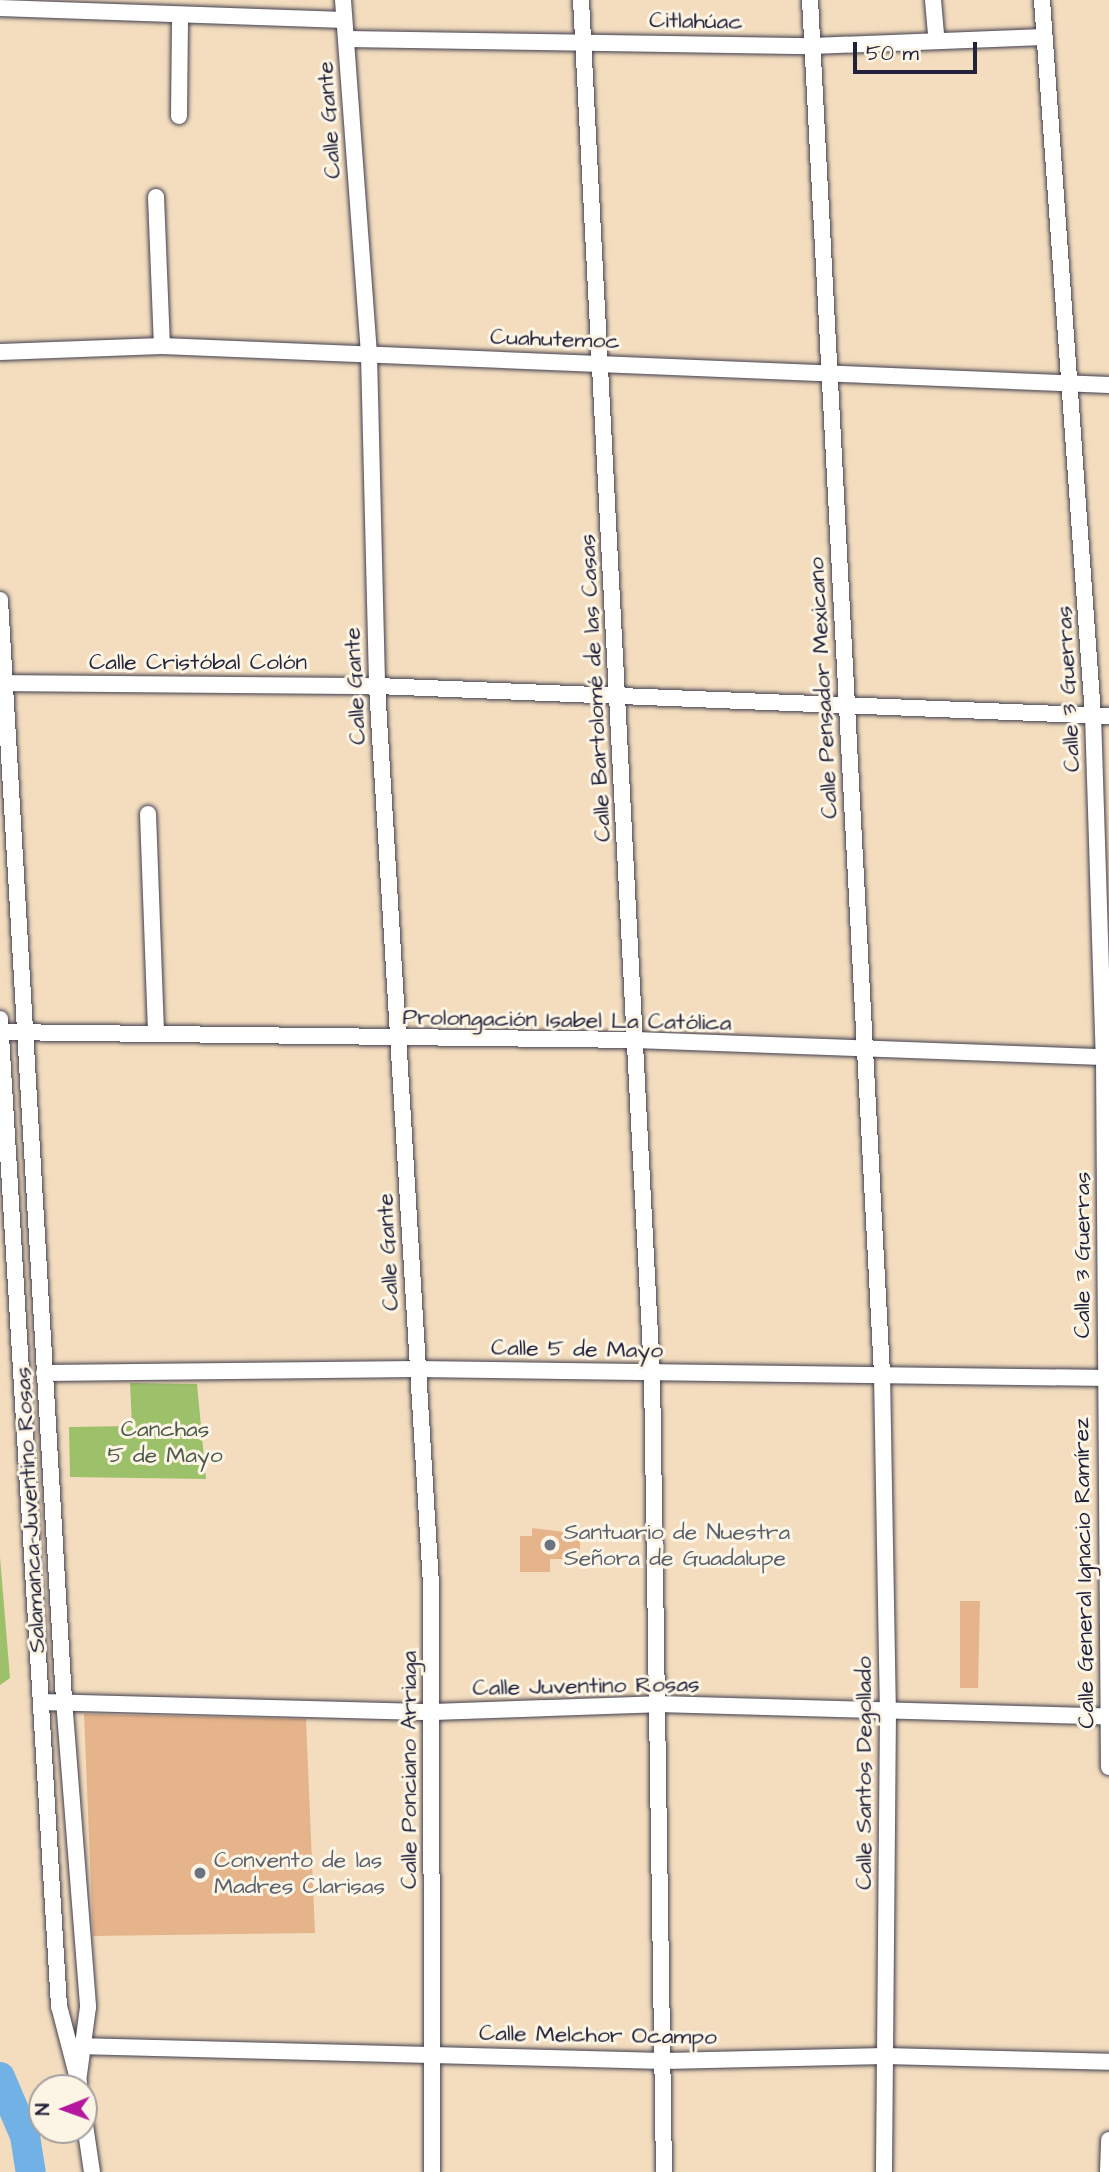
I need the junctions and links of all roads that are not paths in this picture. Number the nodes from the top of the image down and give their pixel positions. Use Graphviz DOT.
graph roads {
  1 [pos="343,0"];
  2 [pos="581,0"];
  3 [pos="810,0"];
  4 [pos="933,0"];
  5 [pos="1042,0"];
  6 [pos="0,8"];
  7 [pos="180,17"];
  8 [pos="344,20"];
  9 [pos="1044,37"];
  10 [pos="936,38"];
  11 [pos="346,39"];
  12 [pos="582,42"];
  13 [pos="812,46"];
  14 [pos="179,116"];
  15 [pos="156,197"];
  16 [pos="162,346"];
  17 [pos="0,352"];
  18 [pos="369,355"];
  19 [pos="599,363"];
  20 [pos="831,376"];
  21 [pos="1073,384"];
  22 [pos="1109,385"];
  23 [pos="0,600"];
  24 [pos="2,683"];
  25 [pos="377,686"];
  26 [pos="620,698"];
  27 [pos="845,709"];
  28 [pos="1101,716"];
  29 [pos="148,814"];
  30 [pos="0,1019"];
  31 [pos="0,1032"];
  32 [pos="24,1032"];
  33 [pos="156,1033"];
  34 [pos="400,1040"];
  35 [pos="636,1040"];
  36 [pos="868,1053"];
  37 [pos="1107,1057"];
  38 [pos="416,1369"];
  39 [pos="44,1373"];
  40 [pos="652,1374"];
  41 [pos="882,1374"];
  42 [pos="1107,1378"];
  43 [pos="64,1700"];
  44 [pos="41,1702"];
  45 [pos="657,1704"];
  46 [pos="888,1711"];
  47 [pos="433,1712"];
  48 [pos="1109,1717"];
  49 [pos="1109,1767"];
  50 [pos="65,2046"];
  51 [pos="86,2046"];
  52 [pos="431,2056"];
  53 [pos="885,2056"];
  54 [pos="664,2061"];
  55 [pos="1109,2062"];
  56 [pos="75,2074"];
  57 [pos="81,2074"];
  58 [pos="1109,2140"];
  59 [pos="88,2144"];
  60 [pos="92,2172"];
  61 [pos="432,2172"];
  62 [pos="664,2172"];
  63 [pos="884,2172"];
  64 [pos="1108,2172"];
  1 -- 8 [label="street, Calle Gante"];
  2 -- 12 [label="street, Calle Bartolomé de las Casas"];
  3 -- 13 [label="street, Calle Pensador Mexicano"];
  4 -- 10 [label="street"];
  5 -- 9 [label="street, Calle 3 Guerras"];
  6 -- 7 [label="street"];
  7 -- 8 [label="street"];
  7 -- 14 [label="street"];
  8 -- 11 [label="street, Calle Gante"];
  9 -- 10 [label="street, Citlahúac"];
  9 -- 21 [label="street, Calle 3 Guerras"];
  10 -- 13 [label="street, Citlahúac"];
  11 -- 12 [label="street, Citlahúac"];
  11 -- 18 [label="street, Calle Gante"];
  12 -- 13 [label="street, Citlahúac"];
  12 -- 19 [label="street, Calle Bartolomé de las Casas"];
  13 -- 20 [label="street, Calle Pensador Mexicano"];
  15 -- 16 [label="street"];
  16 -- 17 [label="street, Cuahutemoc"];
  16 -- 18 [label="street, Cuahutemoc"];
  18 -- 19 [label="street, Cuahutemoc"];
  18 -- 25 [label="street, Calle Gante"];
  19 -- 20 [label="street, Cuahutemoc"];
  19 -- 26 [label="street, Calle Bartolomé de las Casas"];
  20 -- 21 [label="street, Cuahutemoc"];
  20 -- 27 [label="street, Calle Pensador Mexicano"];
  21 -- 22 [label="street, Cuahutemoc"];
  21 -- 28 [label="street, Calle 3 Guerras"];
  23 -- 24 [label="street, Salamanca-Juventino Rosas"];
  24 -- 25 [label="street, Calle Cristóbal Colón"];
  24 -- 32 [label="street, Salamanca-Juventino Rosas"];
  25 -- 26 [label="street, Calle Cristóbal Colón"];
  25 -- 34 [label="street, Calle Gante"];
  26 -- 27 [label="street, Calle Cristóbal Colón"];
  26 -- 35 [label="street, Calle Bartolomé de las Casas"];
  27 -- 28 [label="street, Calle Cristóbal Colón"];
  27 -- 36 [label="street, Calle Pensador Mexicano"];
  28 -- 37 [label="street, Calle 3 Guerras"];
  29 -- 33 [label="street"];
  30 -- 31 [label="street, Salamanca-Juventino Rosas"];
  31 -- 32 [label="street, Prolongación Isabel La Católica"];
  31 -- 44 [label="street, Salamanca-Juventino Rosas"];
  32 -- 33 [label="street, Prolongación Isabel La Católica"];
  32 -- 39 [label="street, Salamanca-Juventino Rosas"];
  33 -- 34 [label="street, Prolongación Isabel La Católica"];
  34 -- 35 [label="street, Prolongación Isabel La Católica"];
  34 -- 38 [label="street, Calle Gante"];
  35 -- 36 [label="street, Prolongación Isabel La Católica"];
  35 -- 40 [label="street, Calle Bartolomé de las Casas"];
  36 -- 37 [label="street, Prolongación Isabel La Católica"];
  36 -- 41 [label="street, Calle Pensador Mexicano"];
  37 -- 42 [label="street, Calle 3 Guerras"];
  38 -- 39 [label="street, Calle 5 de Mayo"];
  38 -- 40 [label="street, Calle 5 de Mayo"];
  38 -- 47 [label="street, Calle Ponciano Arriaga"];
  39 -- 43 [label="street, Salamanca-Juventino Rosas"];
  40 -- 41 [label="street, Calle 5 de Mayo"];
  40 -- 45 [label="street, Calle Bartolomé de las Casas"];
  41 -- 42 [label="street, Calle 5 de Mayo"];
  41 -- 46 [label="street, Calle Santos Degollado"];
  42 -- 48 [label="street, Calle General Ignacio Ramírez"];
  43 -- 44 [label="street, Calle Juventino Rosas"];
  43 -- 47 [label="street, Calle Juventino Rosas"];
  43 -- 51 [label="street, Salamanca-Juventino Rosas"];
  44 -- 50 [label="street, Salamanca-Juventino Rosas"];
  45 -- 46 [label="street, Calle Juventino Rosas"];
  45 -- 47 [label="street, Calle Juventino Rosas"];
  45 -- 54 [label="street, Calle Bartolomé de las Casas"];
  46 -- 48 [label="street, Calle Juventino Rosas"];
  46 -- 53 [label="street, Calle Santos Degollado"];
  47 -- 52 [label="street, Calle Ponciano Arriaga"];
  48 -- 49 [label="street, Calle General Ignacio Ramírez"];
  50 -- 51 [label="street, Calle Melchor Ocampo"];
  50 -- 56 [label="street, Salamanca-Juventino Rosas"];
  51 -- 52 [label="street, Calle Melchor Ocampo"];
  51 -- 57 [label="street, Salamanca-Juventino Rosas"];
  52 -- 54 [label="street, Calle Melchor Ocampo"];
  52 -- 61 [label="street, Calle Ponciano Arriaga"];
  53 -- 54 [label="street, Calle Melchor Ocampo"];
  53 -- 55 [label="street, Calle Melchor Ocampo"];
  53 -- 63 [label="street, Calle Santos Degollado"];
  54 -- 62 [label="street, Calle Bartolomé de las Casas"];
  58 -- 64 [label="street"];
  59 -- 60 [label="street"];
}
